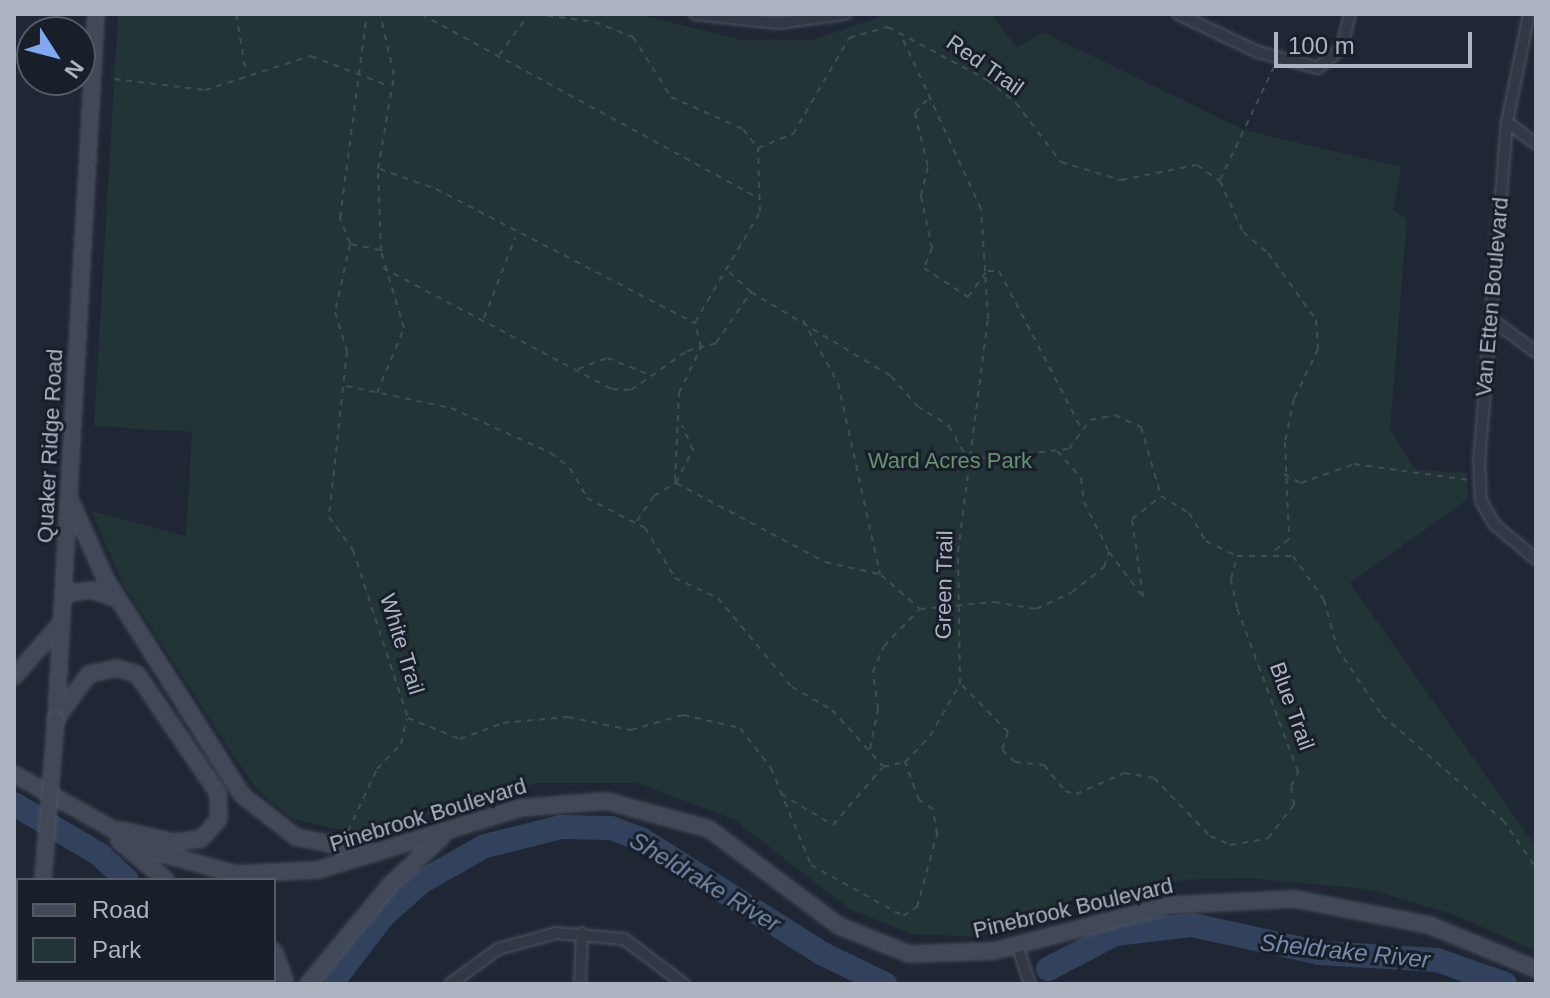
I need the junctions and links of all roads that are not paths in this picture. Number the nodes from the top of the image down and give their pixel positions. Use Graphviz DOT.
graph roads {
  1 [pos="96,14"];
  2 [pos="695,14"];
  3 [pos="845,14"];
  4 [pos="1178,14"];
  5 [pos="1350,14"];
  6 [pos="1529,14"];
  7 [pos="1507,122"];
  8 [pos="1536,144"];
  9 [pos="1491,319"];
  10 [pos="1536,352"];
  11 [pos="69,497"];
  12 [pos="1536,559"];
  13 [pos="63,594"];
  14 [pos="118,599"];
  15 [pos="61,622"];
  16 [pos="14,677"];
  17 [pos="56,720"];
  18 [pos="14,774"];
  19 [pos="105,827"];
  20 [pos="448,832"];
  21 [pos="384,854"];
  22 [pos="43,878"];
  23 [pos="164,878"];
  24 [pos="582,933"];
  25 [pos="1017,945"];
  26 [pos="276,956"];
  27 [pos="1536,969"];
  28 [pos="286,984"];
  29 [pos="308,984"];
  30 [pos="450,984"];
  31 [pos="580,984"];
  32 [pos="684,984"];
  33 [pos="1030,984"];
  1 -- 11 [label="street, Quaker Ridge Road"];
  2 -- 3 [label="street"];
  4 -- 5 [label="street"];
  6 -- 7 [label="street, Van Etten Boulevard"];
  7 -- 8 [label="street"];
  7 -- 9 [label="street, Van Etten Boulevard"];
  9 -- 10 [label="street"];
  9 -- 12 [label="street, Van Etten Boulevard"];
  11 -- 13 [label="street, Quaker Ridge Road"];
  11 -- 14 [label="street"];
  13 -- 14 [label="street"];
  13 -- 15 [label="street, Quaker Ridge Road"];
  14 -- 21 [label="street"];
  15 -- 16 [label="street"];
  15 -- 17 [label="street, Quaker Ridge Road"];
  17 -- 19 [label="street"];
  17 -- 22 [label="street, Quaker Ridge Road, bridge"];
  18 -- 19 [label="street, Pinebrook Boulevard"];
  19 -- 21 [label="street, Pinebrook Boulevard"];
  19 -- 23 [label="street"];
  20 -- 21 [label="street, Pinebrook Boulevard"];
  20 -- 25 [label="street, Pinebrook Boulevard"];
  20 -- 29 [label="street"];
  24 -- 30 [label="street"];
  24 -- 31 [label="street"];
  24 -- 32 [label="street"];
  25 -- 27 [label="street, Pinebrook Boulevard"];
  25 -- 33 [label="street"];
  26 -- 28 [label="street"];
}
